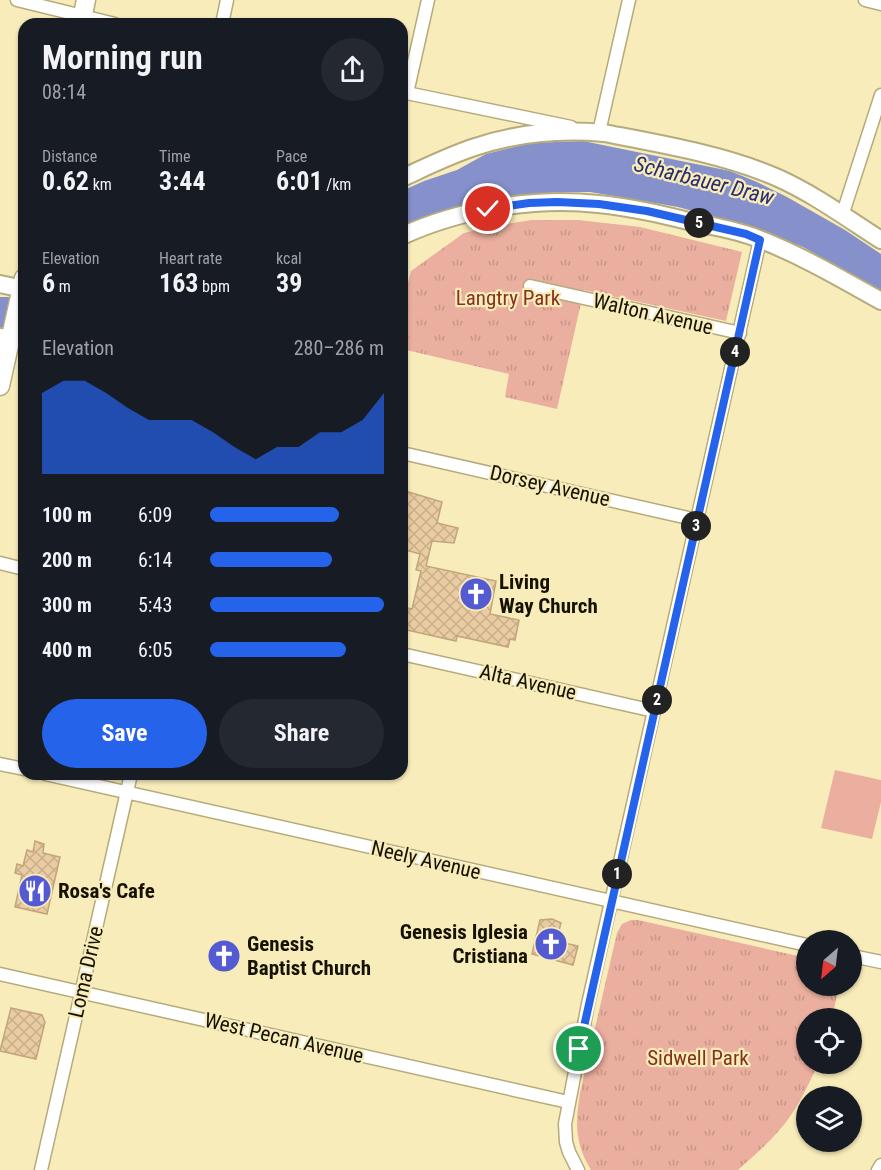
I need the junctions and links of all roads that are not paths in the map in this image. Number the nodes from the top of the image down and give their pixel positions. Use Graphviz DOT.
graph roads {
  1 [pos="17,0"];
  2 [pos="227,0"];
  3 [pos="428,0"];
  4 [pos="629,0"];
  5 [pos="865,0"];
  6 [pos="881,4"];
  7 [pos="83,13"];
  8 [pos="98,18"];
  9 [pos="223,18"];
  10 [pos="408,77"];
  11 [pos="408,93"];
  12 [pos="881,95"];
  13 [pos="599,132"];
  14 [pos="408,175"];
  15 [pos="842,216"];
  16 [pos="408,233"];
  17 [pos="760,240"];
  18 [pos="881,240"];
  19 [pos="0,284"];
  20 [pos="18,286"];
  21 [pos="530,286"];
  22 [pos="881,301"];
  23 [pos="18,309"];
  24 [pos="740,333"];
  25 [pos="12,339"];
  26 [pos="0,386"];
  27 [pos="408,454"];
  28 [pos="697,520"];
  29 [pos="0,563"];
  30 [pos="18,568"];
  31 [pos="408,655"];
  32 [pos="654,711"];
  33 [pos="0,764"];
  34 [pos="18,768"];
  35 [pos="72,780"];
  36 [pos="130,780"];
  37 [pos="127,792"];
  38 [pos="611,901"];
  39 [pos="796,943"];
  40 [pos="862,958"];
  41 [pos="881,962"];
  42 [pos="0,974"];
  43 [pos="81,993"];
  44 [pos="568,1102"];
  45 [pos="881,1165"];
  46 [pos="41,1170"];
  47 [pos="578,1170"];
  48 [pos="878,1170"];
  1 -- 7 [label="street"];
  2 -- 9 [label="street"];
  3 -- 10 [label="street"];
  4 -- 13 [label="street"];
  5 -- 6 [label="street"];
  7 -- 8 [label="street"];
  11 -- 13 [label="street"];
  12 -- 15 [label="street"];
  13 -- 14 [label="main road"];
  13 -- 15 [label="main road"];
  15 -- 18 [label="main road"];
  16 -- 17 [label="main road"];
  17 -- 22 [label="main road"];
  17 -- 24 [label="street"];
  19 -- 20 [label="main road"];
  21 -- 24 [label="street, Walton Avenue"];
  23 -- 25 [label="highway"];
  24 -- 28 [label="street"];
  25 -- 26 [label="highway"];
  27 -- 28 [label="street, Dorsey Avenue"];
  28 -- 32 [label="street"];
  29 -- 30 [label="street"];
  31 -- 32 [label="street, Alta Avenue"];
  32 -- 38 [label="street"];
  33 -- 34 [label="street"];
  35 -- 37 [label="street, Neely Avenue"];
  36 -- 37 [label="street, Loma Drive"];
  37 -- 38 [label="street, Neely Avenue"];
  37 -- 43 [label="street, Loma Drive"];
  38 -- 39 [label="street, Neely Avenue"];
  38 -- 44 [label="street"];
  40 -- 41 [label="street"];
  42 -- 43 [label="street, West Pecan Avenue"];
  43 -- 44 [label="street, West Pecan Avenue"];
  43 -- 46 [label="street, Loma Drive"];
  44 -- 47 [label="street"];
  45 -- 48 [label="street"];
}
